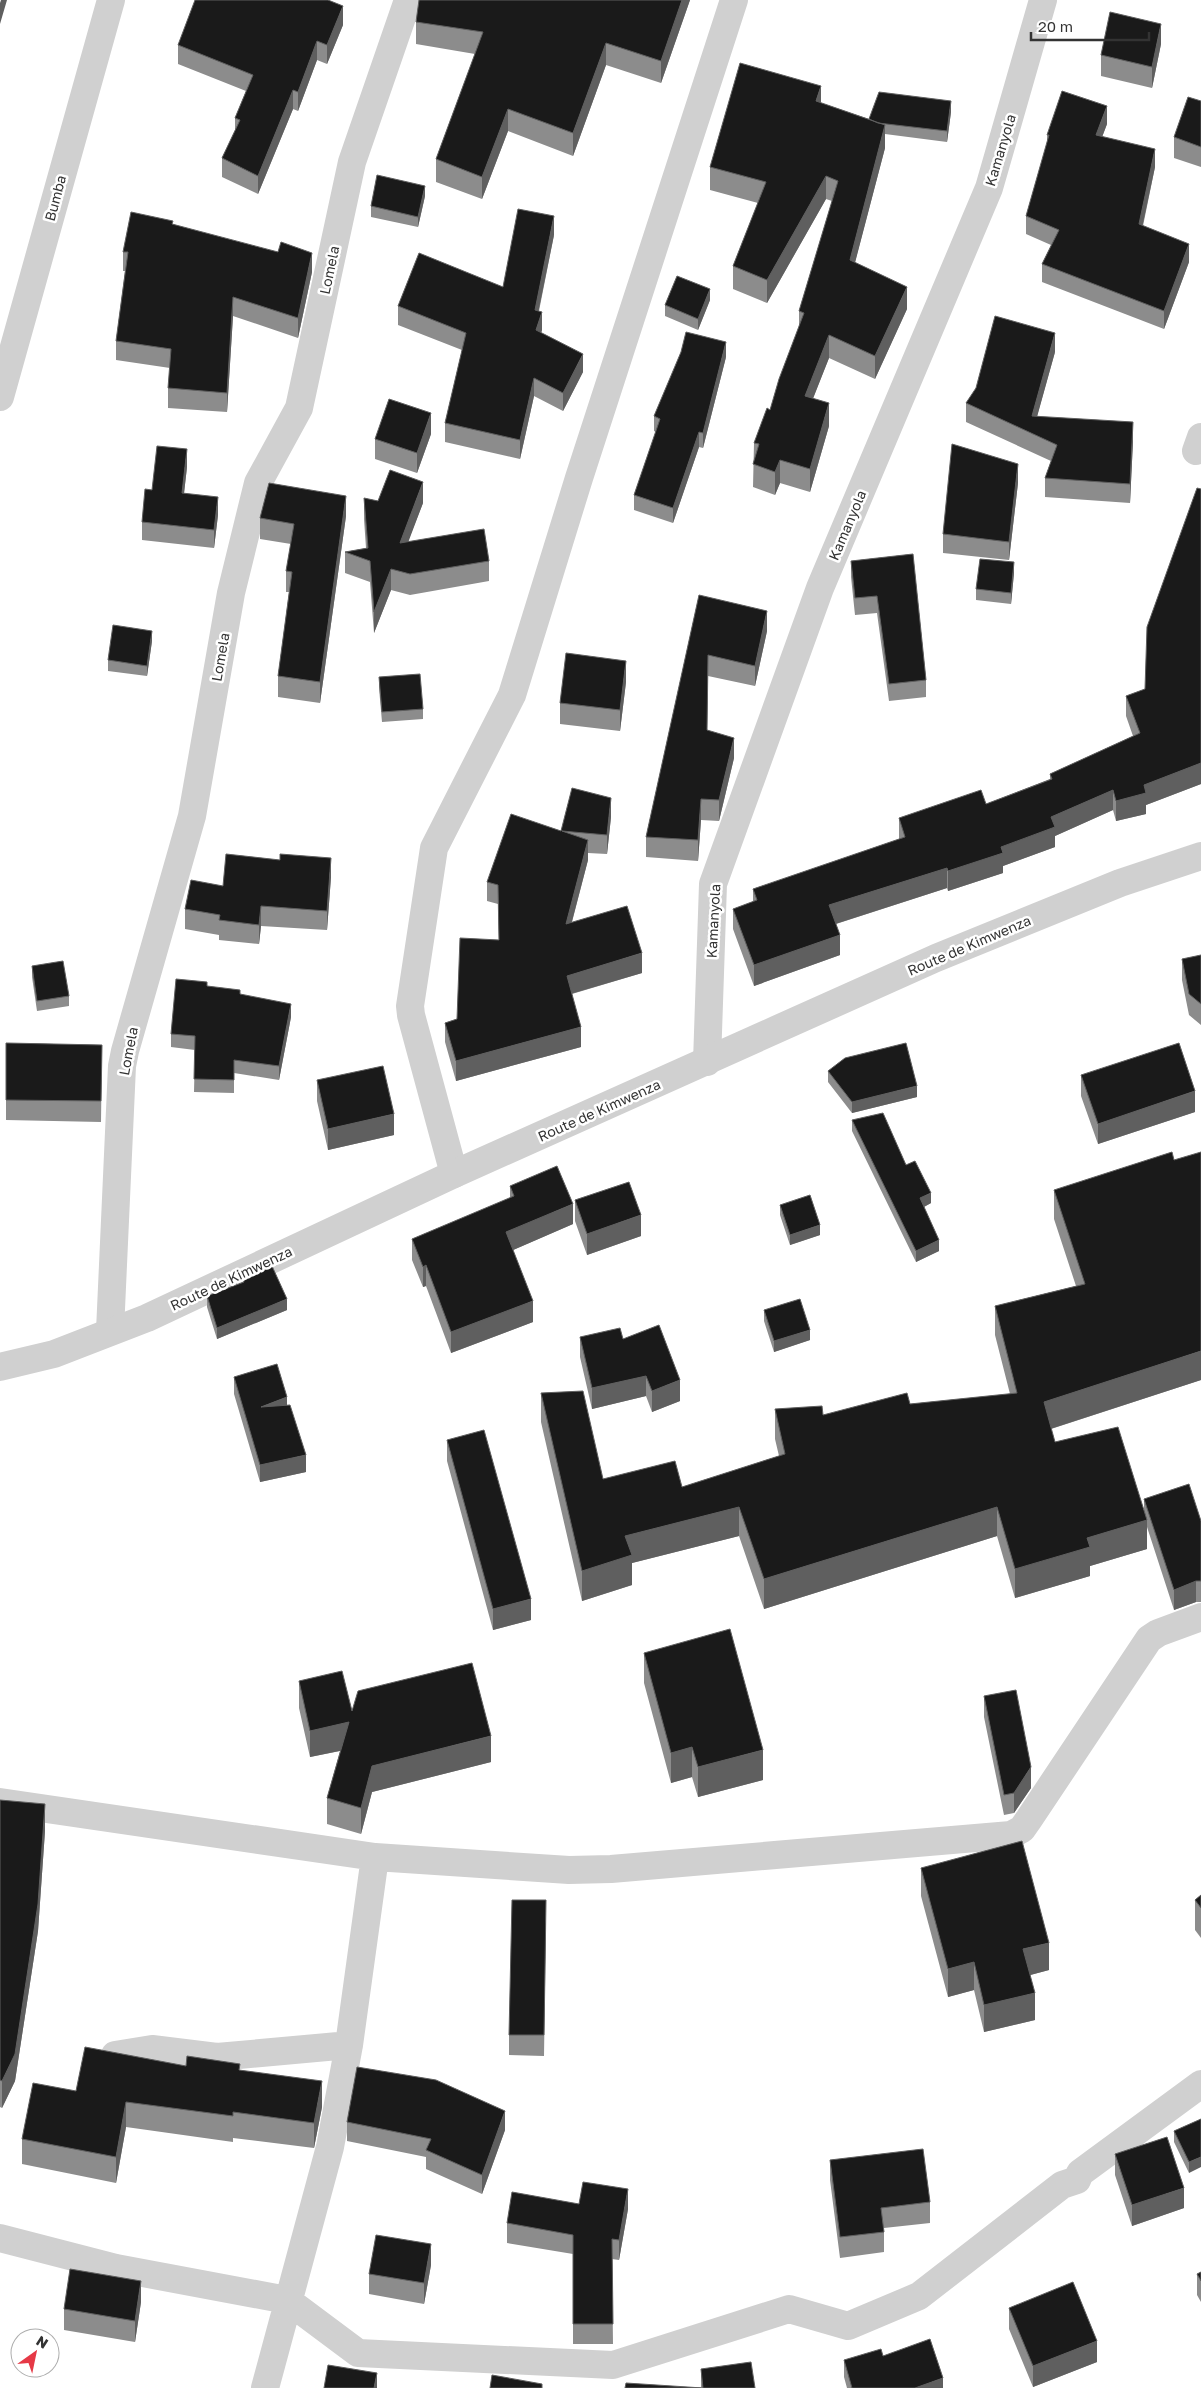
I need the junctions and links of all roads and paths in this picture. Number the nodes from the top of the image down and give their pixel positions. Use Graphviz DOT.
graph roads {
  1 [pos="111,0"];
  2 [pos="408,0"];
  3 [pos="734,0"];
  4 [pos="1043,0"];
  5 [pos="0,397"];
  6 [pos="1201,856"];
  7 [pos="707,1062"];
  8 [pos="454,1174"];
  9 [pos="110,1331"];
  10 [pos="0,1367"];
  11 [pos="1201,1617"];
  12 [pos="0,1802"];
  13 [pos="375,1857"];
  14 [pos="349,2045"];
  15 [pos="115,2055"];
  16 [pos="1201,2084"];
  17 [pos="0,2238"];
  18 [pos="287,2300"];
  19 [pos="265,2388"];
  1 -- 5 [label="street, Bumba"];
  2 -- 9 [label="street, Lomela"];
  3 -- 8 [label="street"];
  4 -- 7 [label="street, Kamanyola"];
  6 -- 7 [label="street, Route de Kimwenza"];
  7 -- 8 [label="street, Route de Kimwenza"];
  8 -- 9 [label="street, Route de Kimwenza"];
  9 -- 10 [label="street, Route de Kimwenza"];
  11 -- 13 [label="street"];
  12 -- 13 [label="street"];
  13 -- 14 [label="street"];
  14 -- 15 [label="street"];
  14 -- 18 [label="street"];
  16 -- 18 [label="street"];
  17 -- 18 [label="street"];
  18 -- 19 [label="street"];
}
